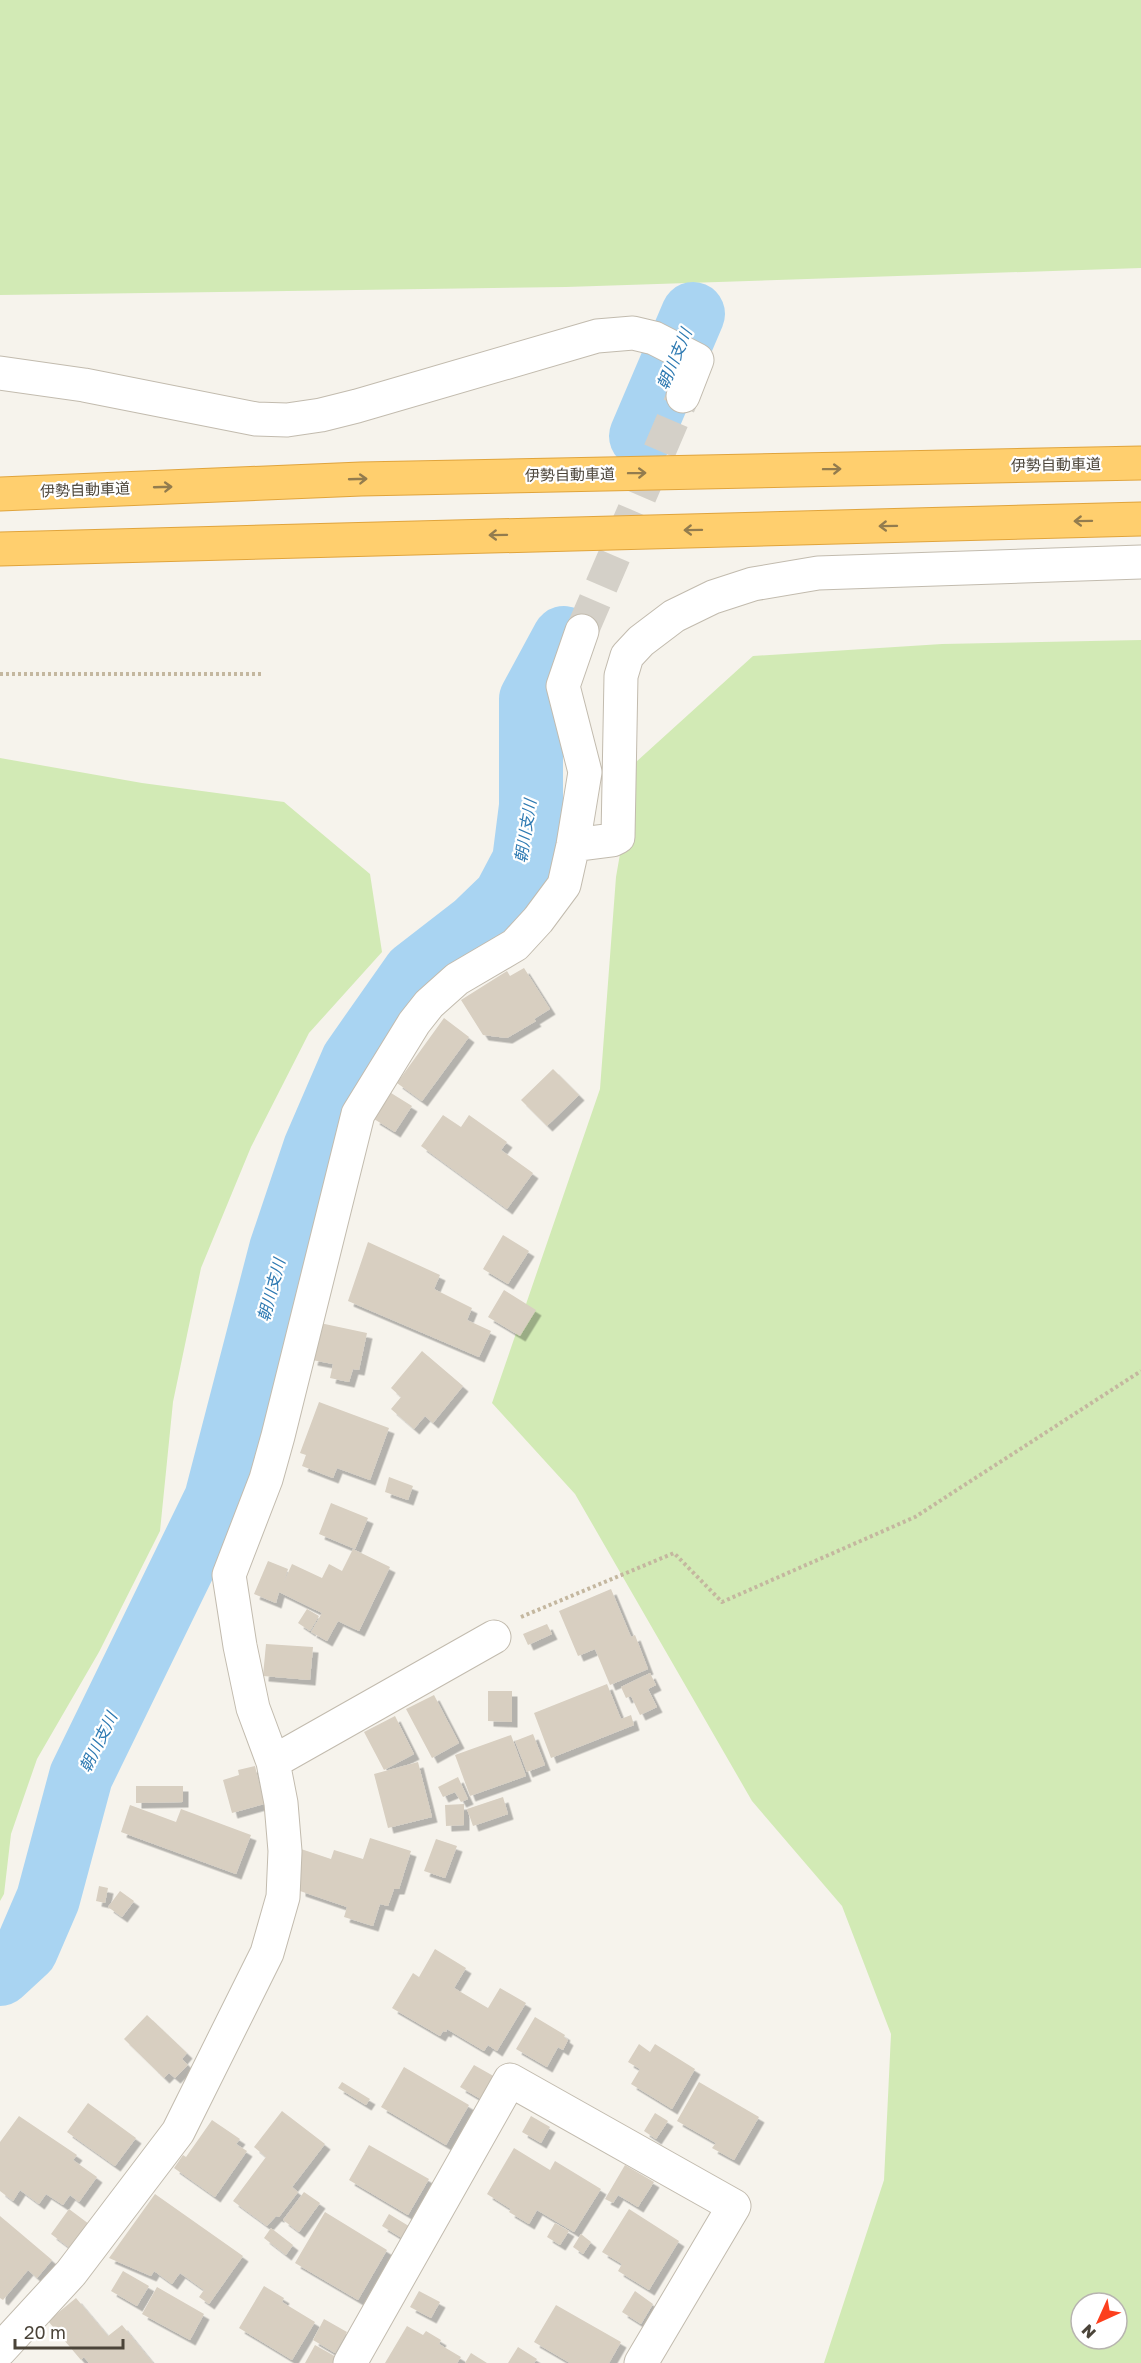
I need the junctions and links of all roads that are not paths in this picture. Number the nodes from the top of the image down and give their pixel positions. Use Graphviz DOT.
graph roads {
  1 [pos="0,373"];
  2 [pos="682,396"];
  3 [pos="1141,463"];
  4 [pos="0,494"];
  5 [pos="1141,519"];
  6 [pos="0,549"];
  7 [pos="1141,562"];
  8 [pos="582,631"];
  9 [pos="573,844"];
  10 [pos="494,1637"];
  11 [pos="273,1762"];
  12 [pos="0,2350"];
  13 [pos="350,2363"];
  14 [pos="641,2363"];
  1 -- 2 [label="street"];
  4 -- 3 [label="highway, 伊勢自動車道, one-way"];
  5 -- 6 [label="highway, one-way"];
  7 -- 9 [label="street"];
  8 -- 9 [label="street"];
  9 -- 11 [label="street"];
  10 -- 11 [label="street"];
  11 -- 12 [label="street"];
  13 -- 14 [label="street"];
}
